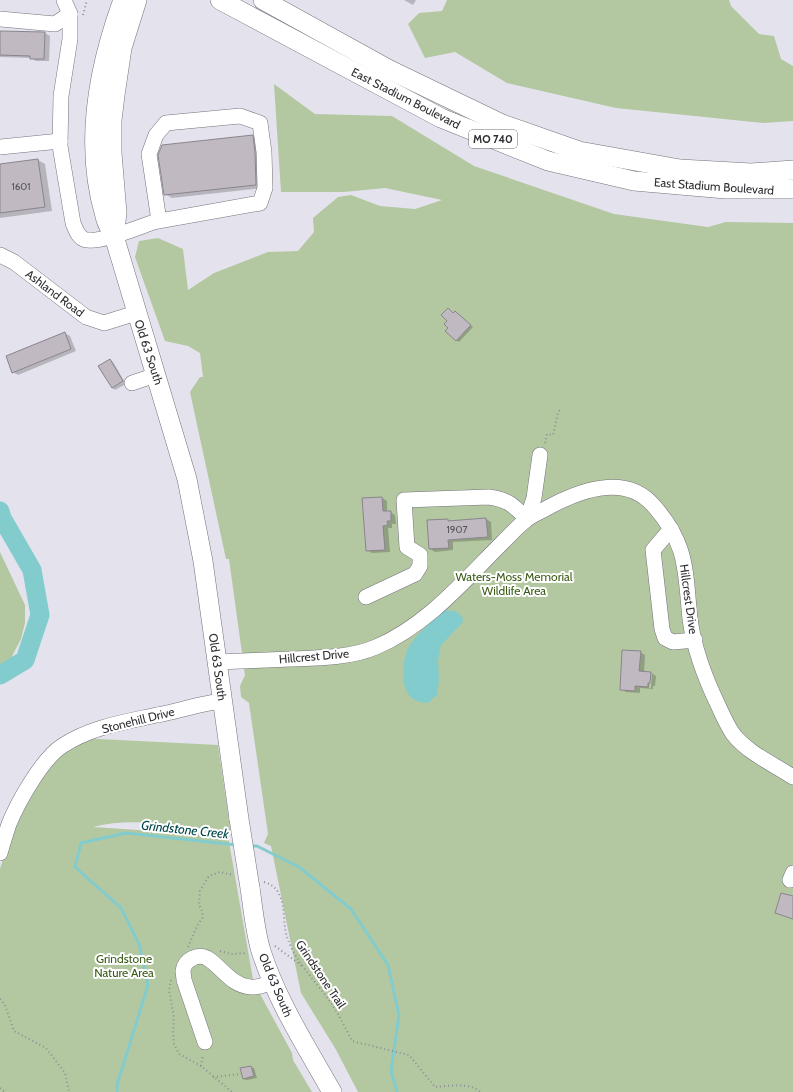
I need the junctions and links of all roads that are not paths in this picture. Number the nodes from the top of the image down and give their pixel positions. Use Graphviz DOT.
graph roads {
  1 [pos="64,0"];
  2 [pos="152,0"];
  3 [pos="220,0"];
  4 [pos="263,0"];
  5 [pos="131,5"];
  6 [pos="70,14"];
  7 [pos="0,19"];
  8 [pos="60,141"];
  9 [pos="0,147"];
  10 [pos="793,170"];
  11 [pos="793,189"];
  12 [pos="159,221"];
  13 [pos="114,236"];
  14 [pos="0,255"];
  15 [pos="136,313"];
  16 [pos="156,375"];
  17 [pos="132,383"];
  18 [pos="540,455"];
  19 [pos="527,519"];
  20 [pos="671,529"];
  21 [pos="366,597"];
  22 [pos="694,640"];
  23 [pos="217,662"];
  24 [pos="223,701"];
  25 [pos="793,777"];
  26 [pos="0,853"];
  27 [pos="272,982"];
  28 [pos="205,1042"];
  29 [pos="332,1092"];
  1 -- 6 [label="street"];
  2 -- 5 [label="main road"];
  3 -- 11 [label="main road, East Stadium Boulevard / MO 740"];
  4 -- 10 [label="main road, East Stadium Boulevard / MO 740"];
  5 -- 13 [label="main road, Old 63 South"];
  6 -- 7 [label="street"];
  6 -- 8 [label="street"];
  8 -- 9 [label="street"];
  8 -- 13 [label="street"];
  12 -- 12 [label="street"];
  12 -- 13 [label="street"];
  13 -- 15 [label="main road, Old 63 South"];
  14 -- 15 [label="street, Ashland Road"];
  15 -- 16 [label="main road, Old 63 South"];
  16 -- 17 [label="street"];
  16 -- 23 [label="main road, Old 63 South"];
  18 -- 19 [label="street"];
  19 -- 20 [label="street, Hillcrest Drive"];
  19 -- 21 [label="street"];
  19 -- 23 [label="street, Hillcrest Drive"];
  20 -- 22 [label="street, Hillcrest Drive"];
  20 -- 22 [label="street"];
  22 -- 25 [label="street, Hillcrest Drive"];
  23 -- 24 [label="main road, Old 63 South"];
  24 -- 26 [label="street, Stonehill Drive"];
  24 -- 27 [label="main road, Old 63 South, bridge"];
  27 -- 28 [label="street"];
  27 -- 29 [label="main road, Old 63 South"];
}
